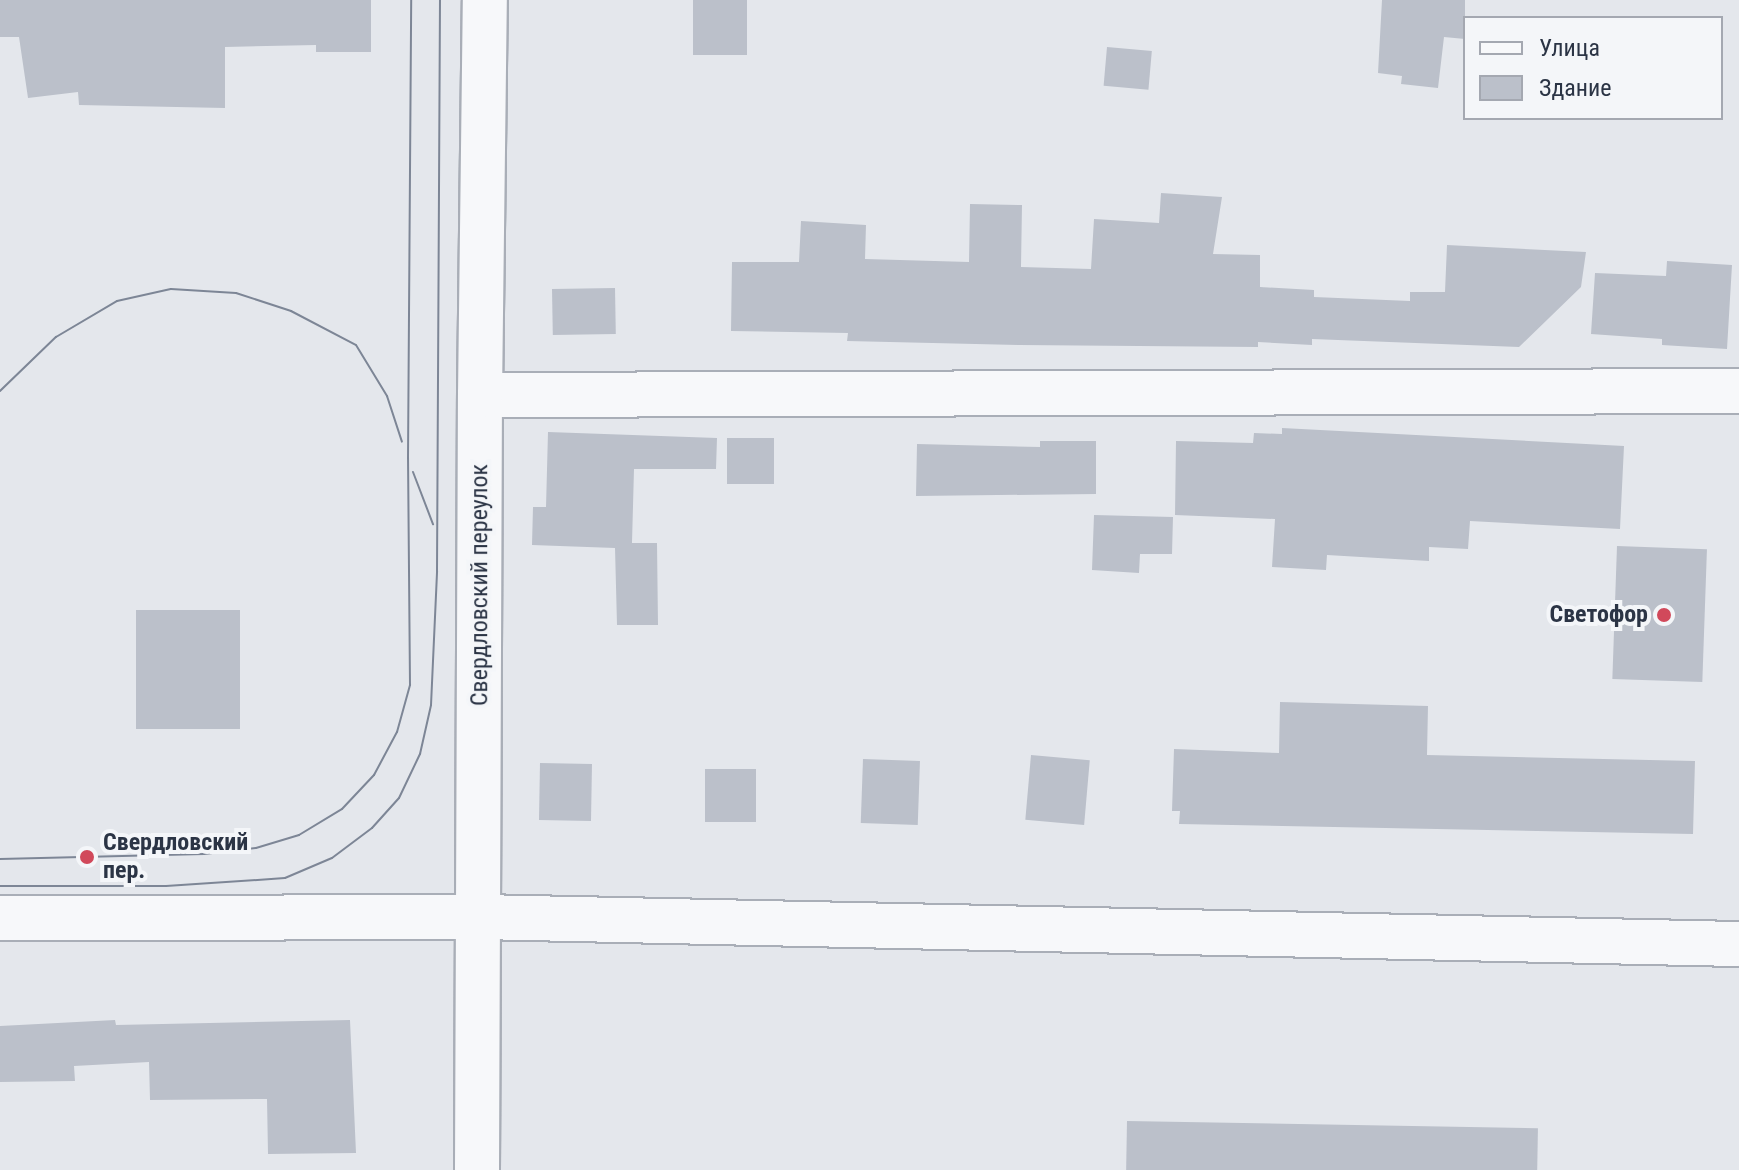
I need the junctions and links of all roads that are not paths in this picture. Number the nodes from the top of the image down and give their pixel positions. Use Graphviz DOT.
graph roads {
  1 [pos="485,0"];
  2 [pos="1739,391"];
  3 [pos="480,395"];
  4 [pos="480,917"];
  5 [pos="0,918"];
  6 [pos="1739,944"];
  7 [pos="477,1170"];
  1 -- 3 [label="street, Свердловский переулок"];
  2 -- 3 [label="street"];
  3 -- 4 [label="street, Свердловский переулок"];
  4 -- 5 [label="street"];
  4 -- 6 [label="street"];
  4 -- 7 [label="street, Свердловский переулок"];
}
